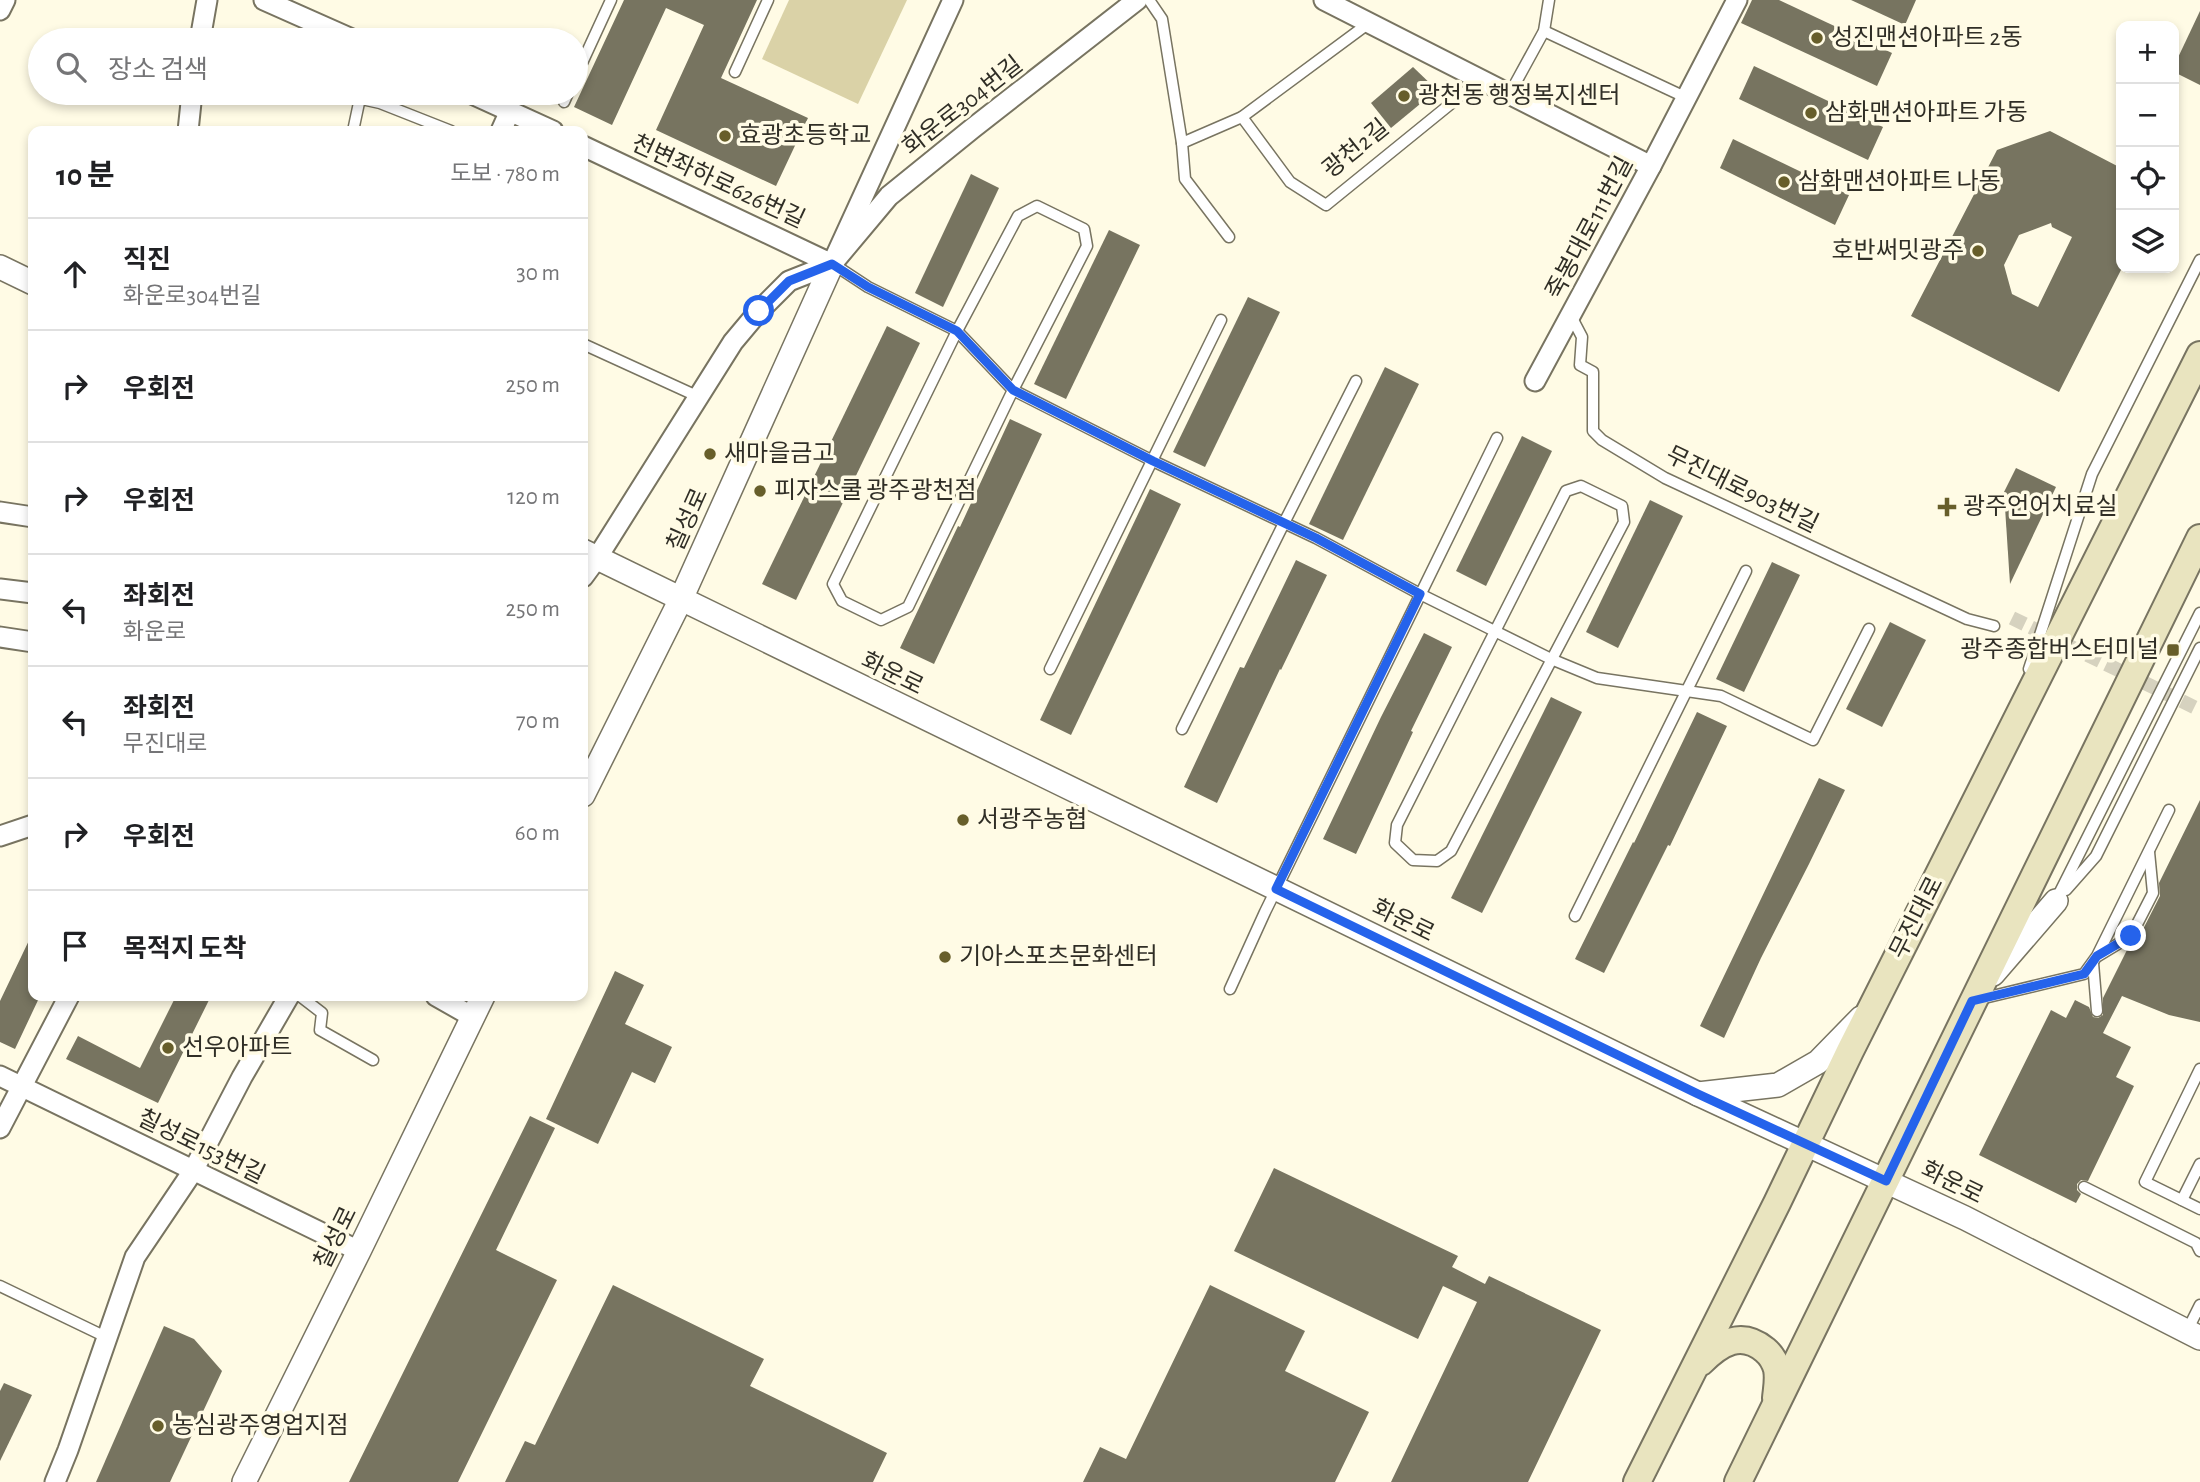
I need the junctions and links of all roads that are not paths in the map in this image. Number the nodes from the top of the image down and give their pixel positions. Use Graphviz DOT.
graph roads {
  1 [pos="5,0"];
  2 [pos="206,0"];
  3 [pos="264,0"];
  4 [pos="611,0"];
  5 [pos="768,0"];
  6 [pos="953,0"];
  7 [pos="1137,0"];
  8 [pos="1149,0"];
  9 [pos="1324,0"];
  10 [pos="1549,0"];
  11 [pos="1737,0"];
  12 [pos="303,8"];
  13 [pos="0,10"];
  14 [pos="1369,23"];
  15 [pos="202,28"];
  16 [pos="335,28"];
  17 [pos="1544,31"];
  18 [pos="588,50"];
  19 [pos="734,72"];
  20 [pos="1480,80"];
  21 [pos="1510,95"];
  22 [pos="1686,98"];
  23 [pos="191,105"];
  24 [pos="359,105"];
  25 [pos="385,105"];
  26 [pos="497,105"];
  27 [pos="510,111"];
  28 [pos="1242,117"];
  29 [pos="189,126"];
  30 [pos="354,126"];
  31 [pos="439,126"];
  32 [pos="503,126"];
  33 [pos="542,126"];
  34 [pos="1182,143"];
  35 [pos="588,147"];
  36 [pos="1651,166"];
  37 [pos="1229,237"];
  38 [pos="2200,261"];
  39 [pos="832,264"];
  40 [pos="0,267"];
  41 [pos="28,281"];
  42 [pos="1571,315"];
  43 [pos="1221,320"];
  44 [pos="957,331"];
  45 [pos="588,346"];
  46 [pos="2200,355"];
  47 [pos="1356,381"];
  48 [pos="1535,381"];
  49 [pos="1013,390"];
  50 [pos="699,397"];
  51 [pos="1497,438"];
  52 [pos="1153,461"];
  53 [pos="0,512"];
  54 [pos="28,516"];
  55 [pos="1284,523"];
  56 [pos="2200,538"];
  57 [pos="590,554"];
  58 [pos="1746,571"];
  59 [pos="0,589"];
  60 [pos="28,592"];
  61 [pos="1420,594"];
  62 [pos="681,599"];
  63 [pos="2200,613"];
  64 [pos="1994,626"];
  65 [pos="1869,629"];
  66 [pos="1494,631"];
  67 [pos="0,637"];
  68 [pos="28,641"];
  69 [pos="2200,648"];
  70 [pos="1551,659"];
  71 [pos="1050,669"];
  72 [pos="1685,691"];
  73 [pos="1182,729"];
  74 [pos="2007,739"];
  75 [pos="588,785"];
  76 [pos="2169,810"];
  77 [pos="28,827"];
  78 [pos="0,836"];
  79 [pos="2148,851"];
  80 [pos="1276,889"];
  81 [pos="2056,901"];
  82 [pos="1575,916"];
  83 [pos="2095,960"];
  84 [pos="1230,989"];
  85 [pos="1974,998"];
  86 [pos="66,1001"];
  87 [pos="286,1001"];
  88 [pos="306,1001"];
  89 [pos="457,1001"];
  90 [pos="478,1006"];
  91 [pos="1873,1006"];
  92 [pos="2097,1011"];
  93 [pos="373,1060"];
  94 [pos="2200,1069"];
  95 [pos="0,1076"];
  96 [pos="22,1087"];
  97 [pos="1698,1094"];
  98 [pos="0,1129"];
  99 [pos="1805,1143"];
  100 [pos="2200,1164"];
  101 [pos="193,1171"];
  102 [pos="1886,1181"];
  103 [pos="2084,1187"];
  104 [pos="2182,1200"];
  105 [pos="2200,1209"];
  106 [pos="359,1251"];
  107 [pos="2200,1251"];
  108 [pos="0,1286"];
  109 [pos="2200,1305"];
  110 [pos="2193,1334"];
  111 [pos="106,1337"];
  112 [pos="1692,1373"];
  113 [pos="1776,1406"];
  114 [pos="55,1482"];
  115 [pos="244,1482"];
  116 [pos="1637,1482"];
  117 [pos="1738,1482"];
  1 -- 13 [label="street"];
  2 -- 15 [label="street"];
  3 -- 12 [label="street"];
  4 -- 18 [label="lane"];
  5 -- 19 [label="lane"];
  6 -- 39 [label="street, 화운로304번길"];
  7 -- 39 [label="street, 화운로304번길"];
  8 -- 34 [label="lane"];
  9 -- 14 [label="street"];
  10 -- 17 [label="lane"];
  11 -- 22 [label="street, 죽봉대로111번길"];
  12 -- 16 [label="street"];
  14 -- 20 [label="street"];
  14 -- 28 [label="lane"];
  17 -- 21 [label="lane"];
  17 -- 22 [label="lane"];
  20 -- 21 [label="street"];
  20 -- 28 [label="lane, 광천2길"];
  21 -- 36 [label="street"];
  22 -- 36 [label="street, 죽봉대로111번길"];
  23 -- 29 [label="street"];
  24 -- 30 [label="lane"];
  25 -- 31 [label="lane"];
  26 -- 27 [label="street"];
  27 -- 32 [label="street"];
  27 -- 33 [label="street"];
  28 -- 34 [label="lane"];
  34 -- 37 [label="lane"];
  35 -- 39 [label="street, 천변좌하로626번길"];
  36 -- 42 [label="street, 죽봉대로111번길"];
  38 -- 74 [label="lane"];
  39 -- 44 [label="lane"];
  39 -- 50 [label="street, 화운로304번길"];
  39 -- 62 [label="street, 칠성로"];
  40 -- 41 [label="street"];
  42 -- 48 [label="street, 죽봉대로111번길"];
  42 -- 64 [label="lane, 무진대로903번길"];
  43 -- 52 [label="lane"];
  44 -- 49 [label="lane"];
  44 -- 49 [label="lane"];
  44 -- 49 [label="lane"];
  45 -- 50 [label="lane"];
  46 -- 74 [label="main road, 무진대로"];
  47 -- 55 [label="lane"];
  49 -- 52 [label="lane"];
  50 -- 57 [label="street, 화운로304번길"];
  51 -- 61 [label="lane"];
  52 -- 55 [label="lane"];
  52 -- 71 [label="lane"];
  53 -- 54 [label="street"];
  55 -- 61 [label="lane"];
  55 -- 73 [label="lane"];
  56 -- 85 [label="main road"];
  57 -- 62 [label="street, 화운로"];
  58 -- 72 [label="lane"];
  59 -- 60 [label="street"];
  61 -- 66 [label="lane"];
  61 -- 80 [label="lane"];
  62 -- 75 [label="street, 칠성로"];
  62 -- 80 [label="street, 화운로"];
  63 -- 81 [label="lane"];
  65 -- 72 [label="lane"];
  66 -- 70 [label="lane"];
  66 -- 70 [label="lane"];
  66 -- 70 [label="lane"];
  67 -- 68 [label="street"];
  69 -- 81 [label="lane"];
  70 -- 72 [label="lane"];
  72 -- 82 [label="lane"];
  74 -- 91 [label="main road, 무진대로"];
  76 -- 79 [label="lane"];
  77 -- 78 [label="street"];
  79 -- 83 [label="lane"];
  79 -- 83 [label="lane"];
  80 -- 84 [label="lane"];
  80 -- 97 [label="street, 화운로"];
  81 -- 85 [label="street"];
  83 -- 85 [label="lane"];
  83 -- 92 [label="lane"];
  85 -- 102 [label="main road"];
  86 -- 96 [label="street"];
  87 -- 101 [label="street"];
  88 -- 93 [label="lane"];
  89 -- 90 [label="street, 칠성로"];
  90 -- 106 [label="street, 칠성로"];
  91 -- 97 [label="street"];
  91 -- 99 [label="main road, 무진대로"];
  94 -- 104 [label="lane"];
  95 -- 96 [label="street, 칠성로153번길"];
  96 -- 98 [label="street"];
  96 -- 101 [label="street, 칠성로153번길"];
  97 -- 99 [label="street, 화운로"];
  99 -- 102 [label="street, 화운로"];
  99 -- 112 [label="main road, 무진대로"];
  100 -- 104 [label="lane"];
  101 -- 106 [label="street, 칠성로153번길"];
  101 -- 111 [label="street"];
  102 -- 110 [label="street, 화운로"];
  102 -- 113 [label="main road"];
  103 -- 107 [label="lane"];
  104 -- 105 [label="lane"];
  106 -- 115 [label="street, 칠성로"];
  108 -- 111 [label="lane"];
  109 -- 110 [label="lane"];
  111 -- 114 [label="street"];
  112 -- 113 [label="main road"];
  112 -- 116 [label="main road, 무진대로"];
  113 -- 117 [label="main road"];
}
